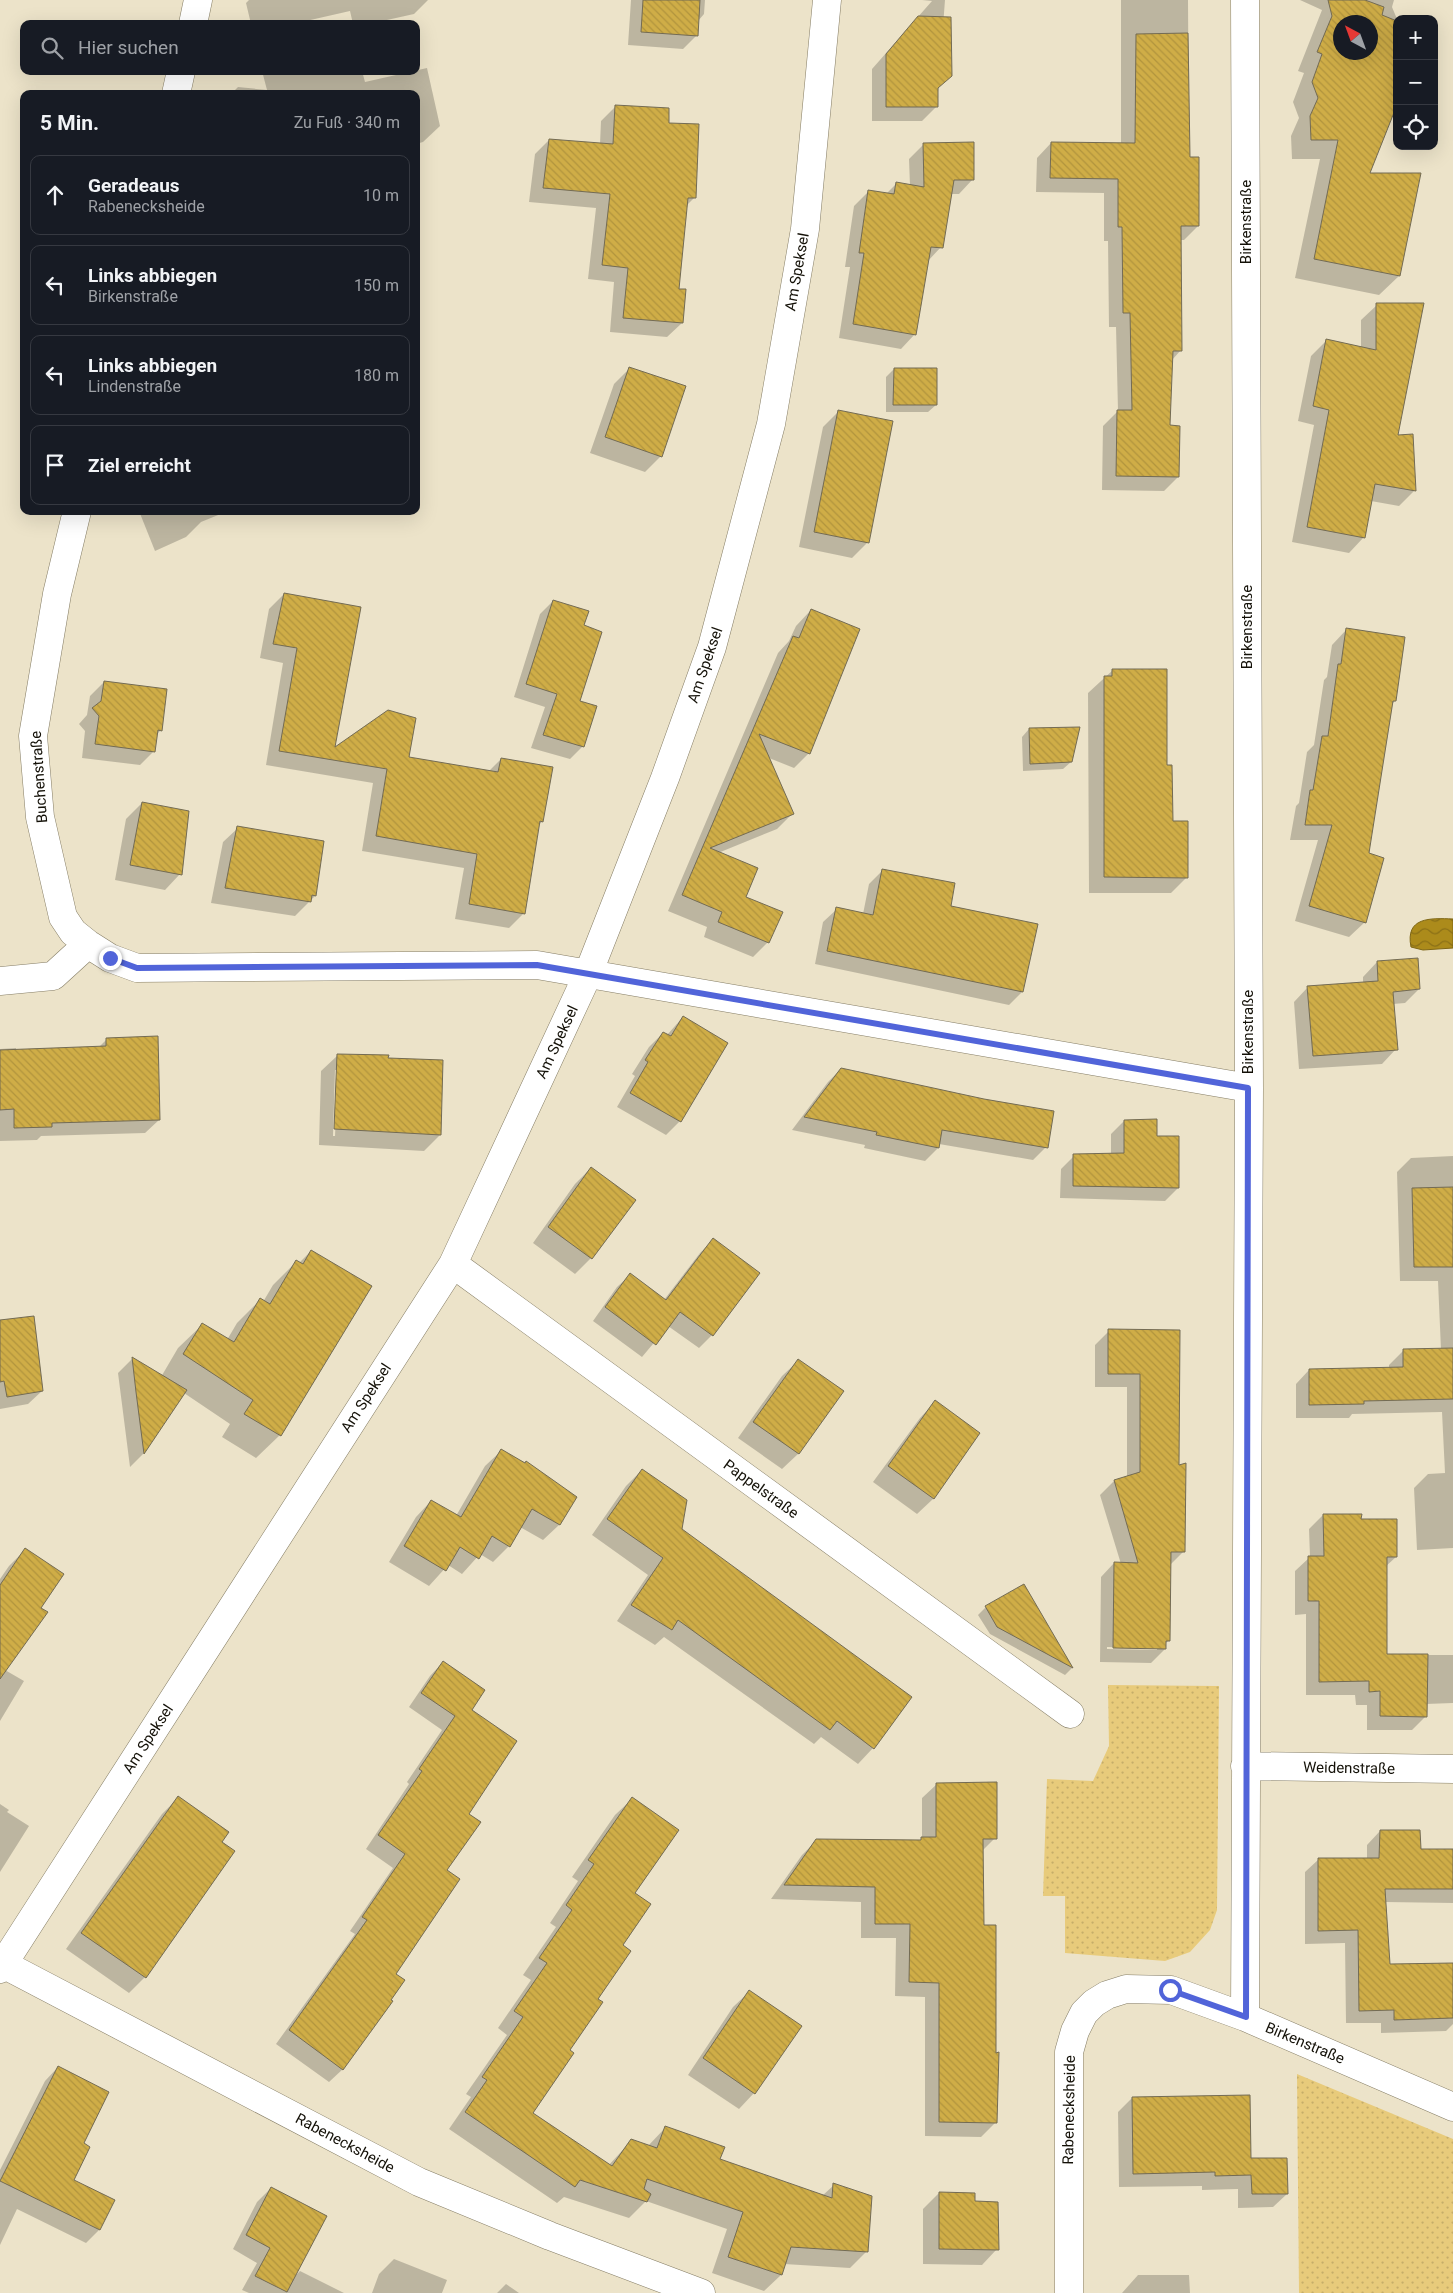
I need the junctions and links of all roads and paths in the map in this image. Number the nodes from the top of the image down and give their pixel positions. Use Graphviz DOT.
graph roads {
  1 [pos="198,0"];
  2 [pos="827,0"];
  3 [pos="1245,0"];
  4 [pos="194,20"];
  5 [pos="181,75"];
  6 [pos="177,90"];
  7 [pos="76,515"];
  8 [pos="88,944"];
  9 [pos="588,974"];
  10 [pos="0,981"];
  11 [pos="1248,1088"];
  12 [pos="453,1264"];
  13 [pos="1070,1714"];
  14 [pos="1245,1766"];
  15 [pos="1453,1769"];
  16 [pos="2,1966"];
  17 [pos="1246,2017"];
  18 [pos="1453,2107"];
  19 [pos="701,2293"];
  20 [pos="1068,2293"];
  1 -- 4 [label="street"];
  2 -- 9 [label="street, Am Speksel"];
  3 -- 11 [label="street, Birkenstraße"];
  5 -- 6 [label="street"];
  7 -- 8 [label="street, Buchenstraße"];
  8 -- 9 [label="street, Buchenstraße"];
  8 -- 10 [label="street"];
  9 -- 11 [label="street, Buchenstraße"];
  9 -- 12 [label="street, Am Speksel"];
  11 -- 14 [label="street, Birkenstraße"];
  12 -- 13 [label="street, Pappelstraße"];
  12 -- 16 [label="street, Am Speksel"];
  14 -- 15 [label="street, Weidenstraße"];
  14 -- 17 [label="street, Birkenstraße"];
  16 -- 19 [label="street, Rabenecksheide"];
  17 -- 18 [label="street, Birkenstraße"];
  17 -- 20 [label="street, Rabenecksheide"];
}
